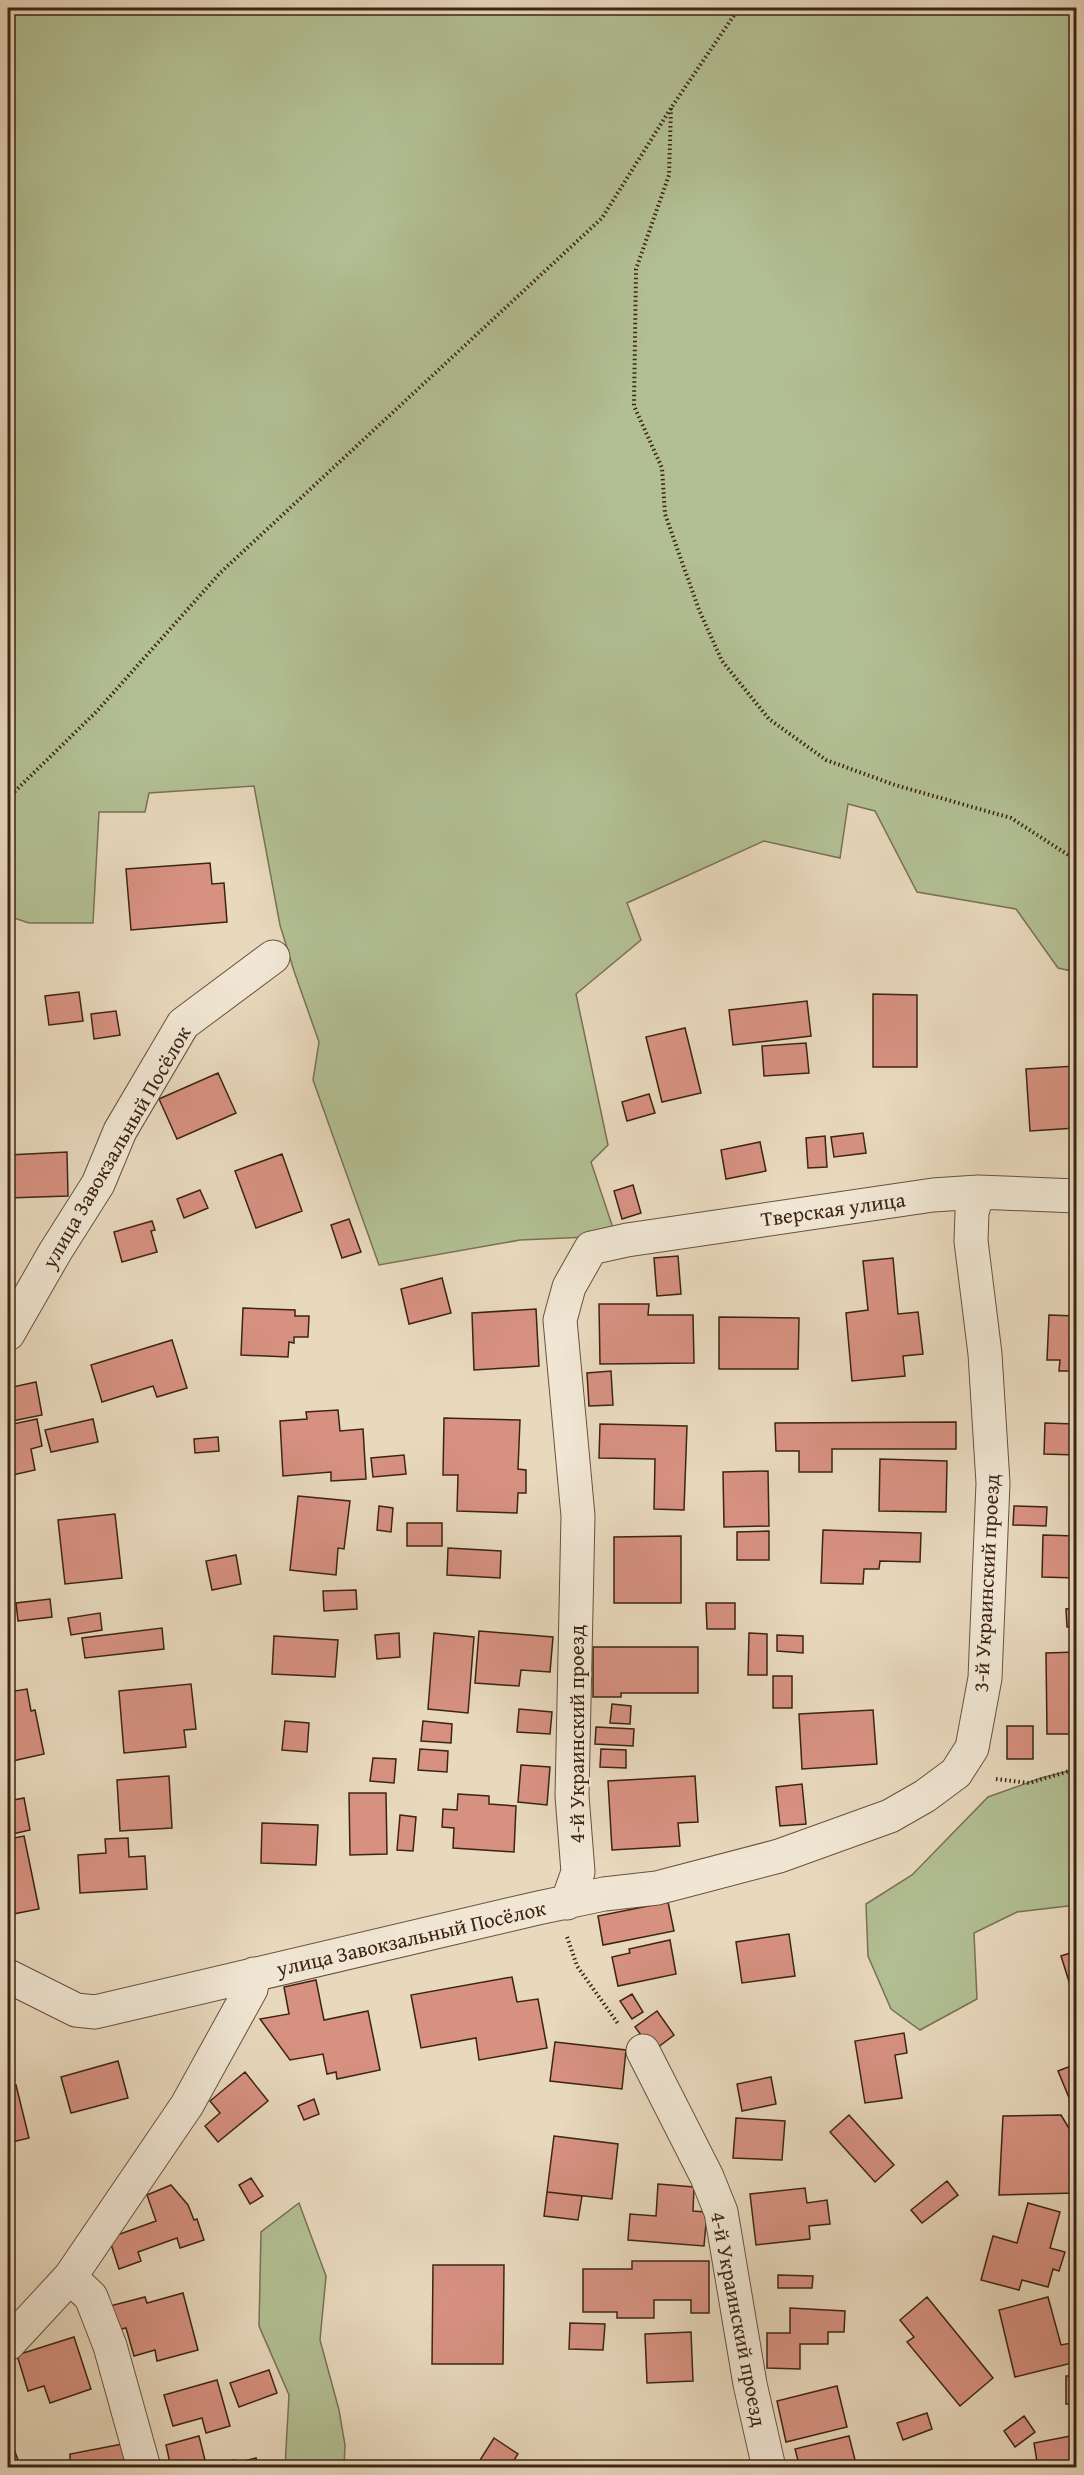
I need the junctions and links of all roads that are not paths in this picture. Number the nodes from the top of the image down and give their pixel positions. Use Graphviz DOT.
graph roads {
  1 [pos="273,957"];
  2 [pos="978,1192"];
  3 [pos="1077,1196"];
  4 [pos="591,1248"];
  5 [pos="8,1334"];
  6 [pos="567,1903"];
  7 [pos="254,1974"];
  8 [pos="8,1976"];
  9 [pos="643,2051"];
  10 [pos="70,2277"];
  11 [pos="8,2344"];
  12 [pos="144,2468"];
  13 [pos="769,2468"];
  1 -- 5 [label="street, улица Завокзальный Посёлок"];
  2 -- 3 [label="street, Тверская улица"];
  2 -- 4 [label="street, Тверская улица"];
  2 -- 6 [label="street, 3-й Украинский проезд"];
  4 -- 6 [label="street, 4-й Украинский проезд"];
  6 -- 7 [label="street, улица Завокзальный Посёлок"];
  7 -- 8 [label="street, улица Завокзальный Посёлок"];
  7 -- 10 [label="street, улица Завокзальный Посёлок"];
  9 -- 13 [label="street, 4-й Украинский проезд"];
  10 -- 11 [label="street, улица Завокзальный Посёлок"];
  10 -- 12 [label="street"];
}
